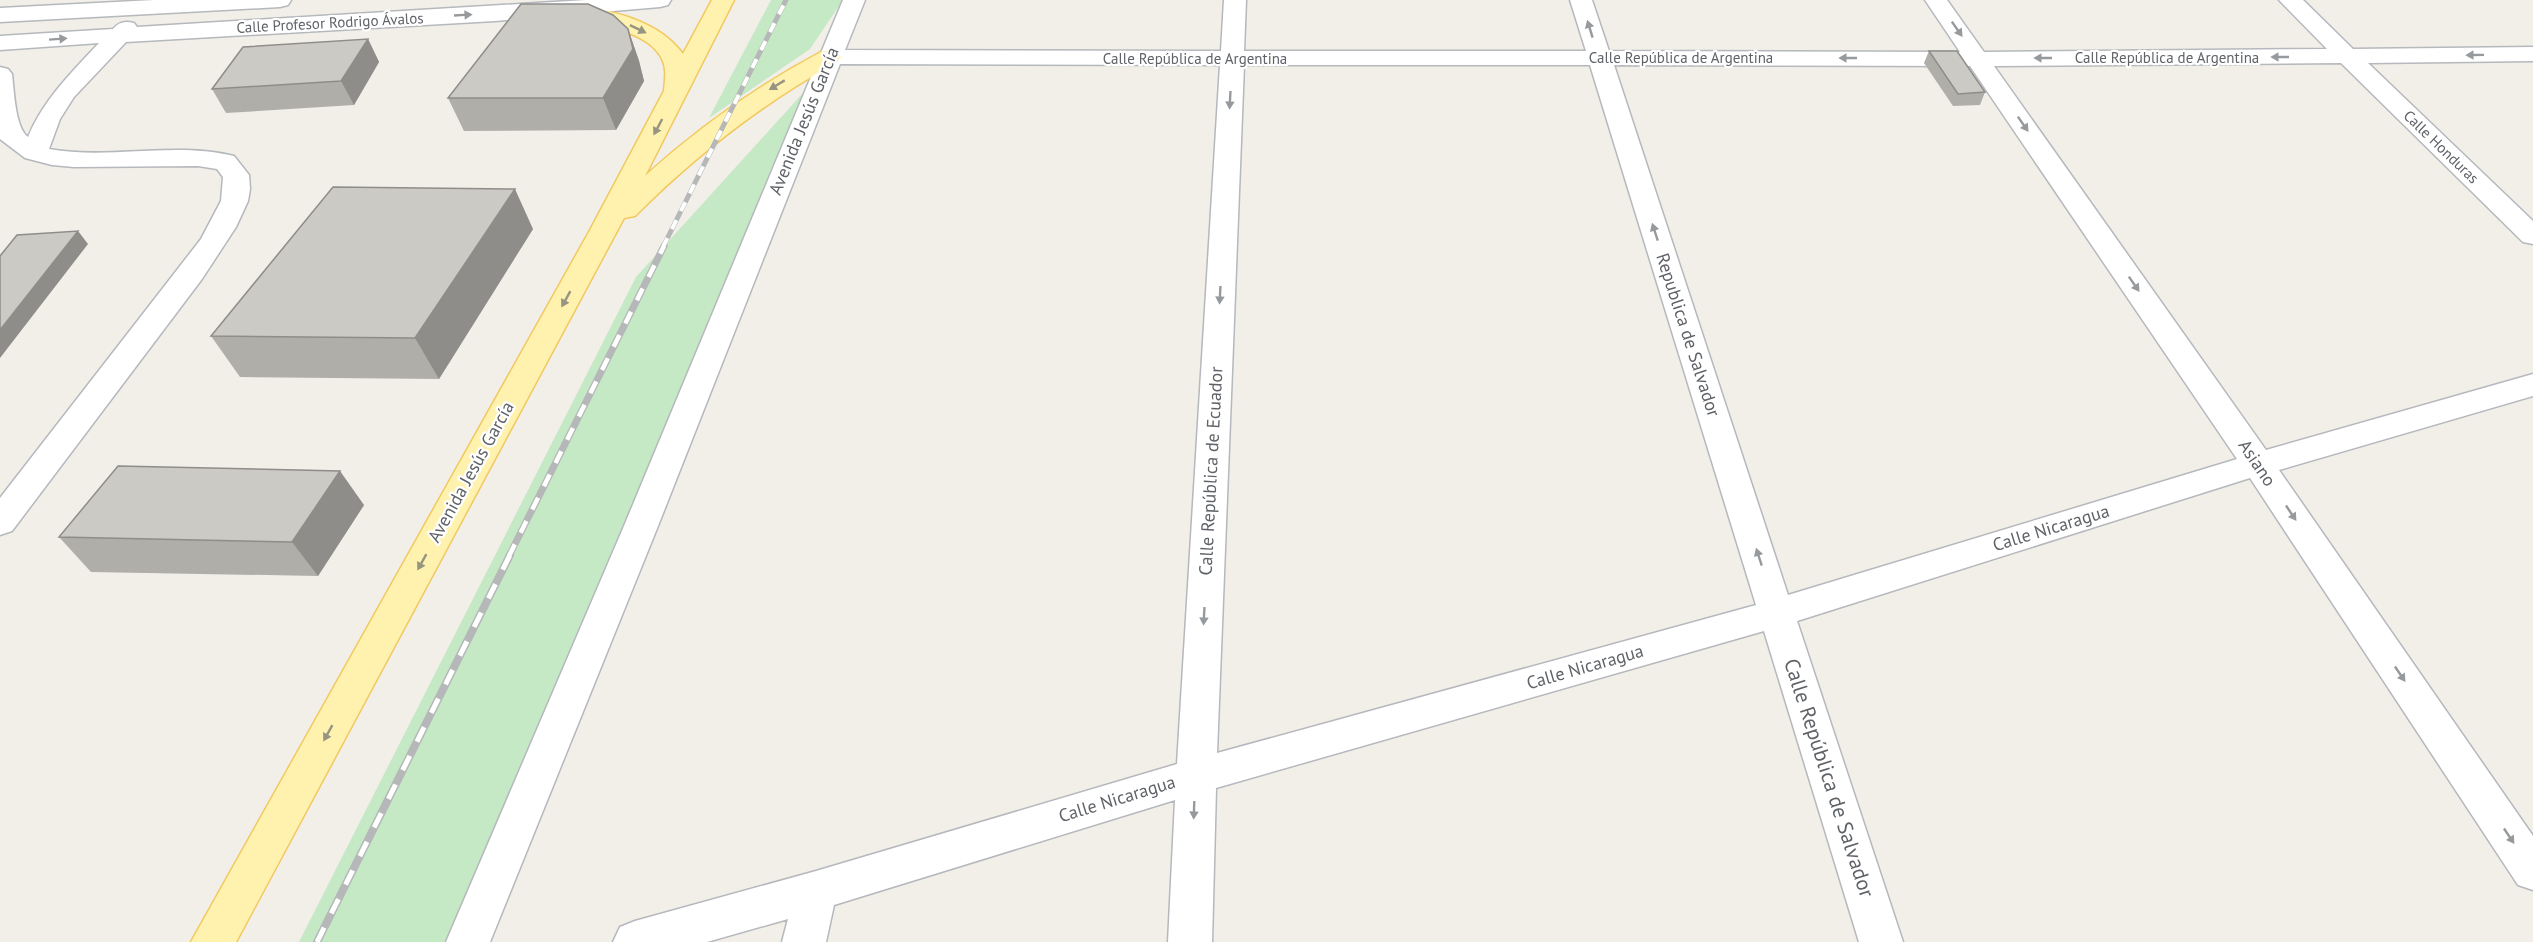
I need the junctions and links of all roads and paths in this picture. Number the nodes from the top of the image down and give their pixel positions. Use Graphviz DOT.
graph roads {
  1 [pos="280,0"];
  2 [pos="660,0"];
  3 [pos="723,0"];
  4 [pos="854,0"];
  5 [pos="1234,0"];
  6 [pos="1581,0"];
  7 [pos="1936,0"];
  8 [pos="2290,0"];
  9 [pos="145,8"];
  10 [pos="561,10"];
  11 [pos="28,14"];
  12 [pos="0,15"];
  13 [pos="121,34"];
  14 [pos="0,43"];
  15 [pos="2533,54"];
  16 [pos="829,57"];
  17 [pos="2349,57"];
  18 [pos="1599,58"];
  19 [pos="1232,59"];
  20 [pos="1978,59"];
  21 [pos="0,74"];
  22 [pos="676,94"];
  23 [pos="34,153"];
  24 [pos="603,232"];
  25 [pos="2533,236"];
  26 [pos="2533,385"];
  27 [pos="2258,464"];
  28 [pos="0,522"];
  29 [pos="1777,613"];
  30 [pos="1196,776"];
  31 [pos="2533,871"];
  32 [pos="816,891"];
  33 [pos="213,942"];
  34 [pos="468,942"];
  35 [pos="635,942"];
  36 [pos="804,942"];
  37 [pos="1190,942"];
  38 [pos="1881,942"];
  1 -- 9 [label="street, Calle Profesor Rodrigo Ávalos"];
  2 -- 10 [label="street, Calle Profesor Rodrigo Ávalos"];
  3 -- 22 [label="main road, Avenida Jesús García"];
  4 -- 16 [label="street, Avenida Jesús García"];
  5 -- 19 [label="street, Calle República de Ecuador"];
  18 -- 6 [label="street, Republica de Salvador, one-way"];
  7 -- 20 [label="street, Asiano, one-way"];
  8 -- 17 [label="street, Calle Honduras"];
  9 -- 11 [label="street, Calle Profesor Rodrigo Ávalos"];
  9 -- 13 [label="street"];
  13 -- 10 [label="street, Calle Profesor Rodrigo Ávalos, one-way"];
  10 -- 22 [label="main road, one-way"];
  11 -- 12 [label="street, Calle Profesor Rodrigo Ávalos"];
  11 -- 14 [label="street"];
  14 -- 13 [label="street, Calle Profesor Rodrigo Ávalos, one-way"];
  13 -- 23 [label="street"];
  15 -- 17 [label="street, Calle República de Argentina, one-way"];
  16 -- 19 [label="street, Calle República de Argentina"];
  16 -- 24 [label="main road, one-way"];
  16 -- 34 [label="street, Avenida Jesús García"];
  17 -- 20 [label="street, Calle República de Argentina, one-way"];
  17 -- 25 [label="street, Calle Honduras"];
  18 -- 19 [label="street, Calle República de Argentina"];
  20 -- 18 [label="street, Calle República de Argentina, one-way"];
  29 -- 18 [label="street, Republica de Salvador, one-way"];
  19 -- 30 [label="street, Calle República de Ecuador, one-way"];
  20 -- 27 [label="street, Asiano, one-way"];
  21 -- 23 [label="street"];
  22 -- 24 [label="main road, Avenida Jesús García, one-way"];
  23 -- 28 [label="street"];
  24 -- 33 [label="main road, Avenida Jesús García, one-way"];
  26 -- 27 [label="street, Calle Nicaragua"];
  27 -- 29 [label="street, Calle Nicaragua"];
  27 -- 31 [label="street, Asiano, one-way"];
  29 -- 30 [label="street, Calle Nicaragua"];
  29 -- 38 [label="street, Calle República de Salvador"];
  30 -- 32 [label="street, Calle Nicaragua"];
  30 -- 37 [label="street, Calle República de Ecuador, one-way"];
  32 -- 35 [label="street, Calle Nicaragua"];
  32 -- 36 [label="street"];
}
